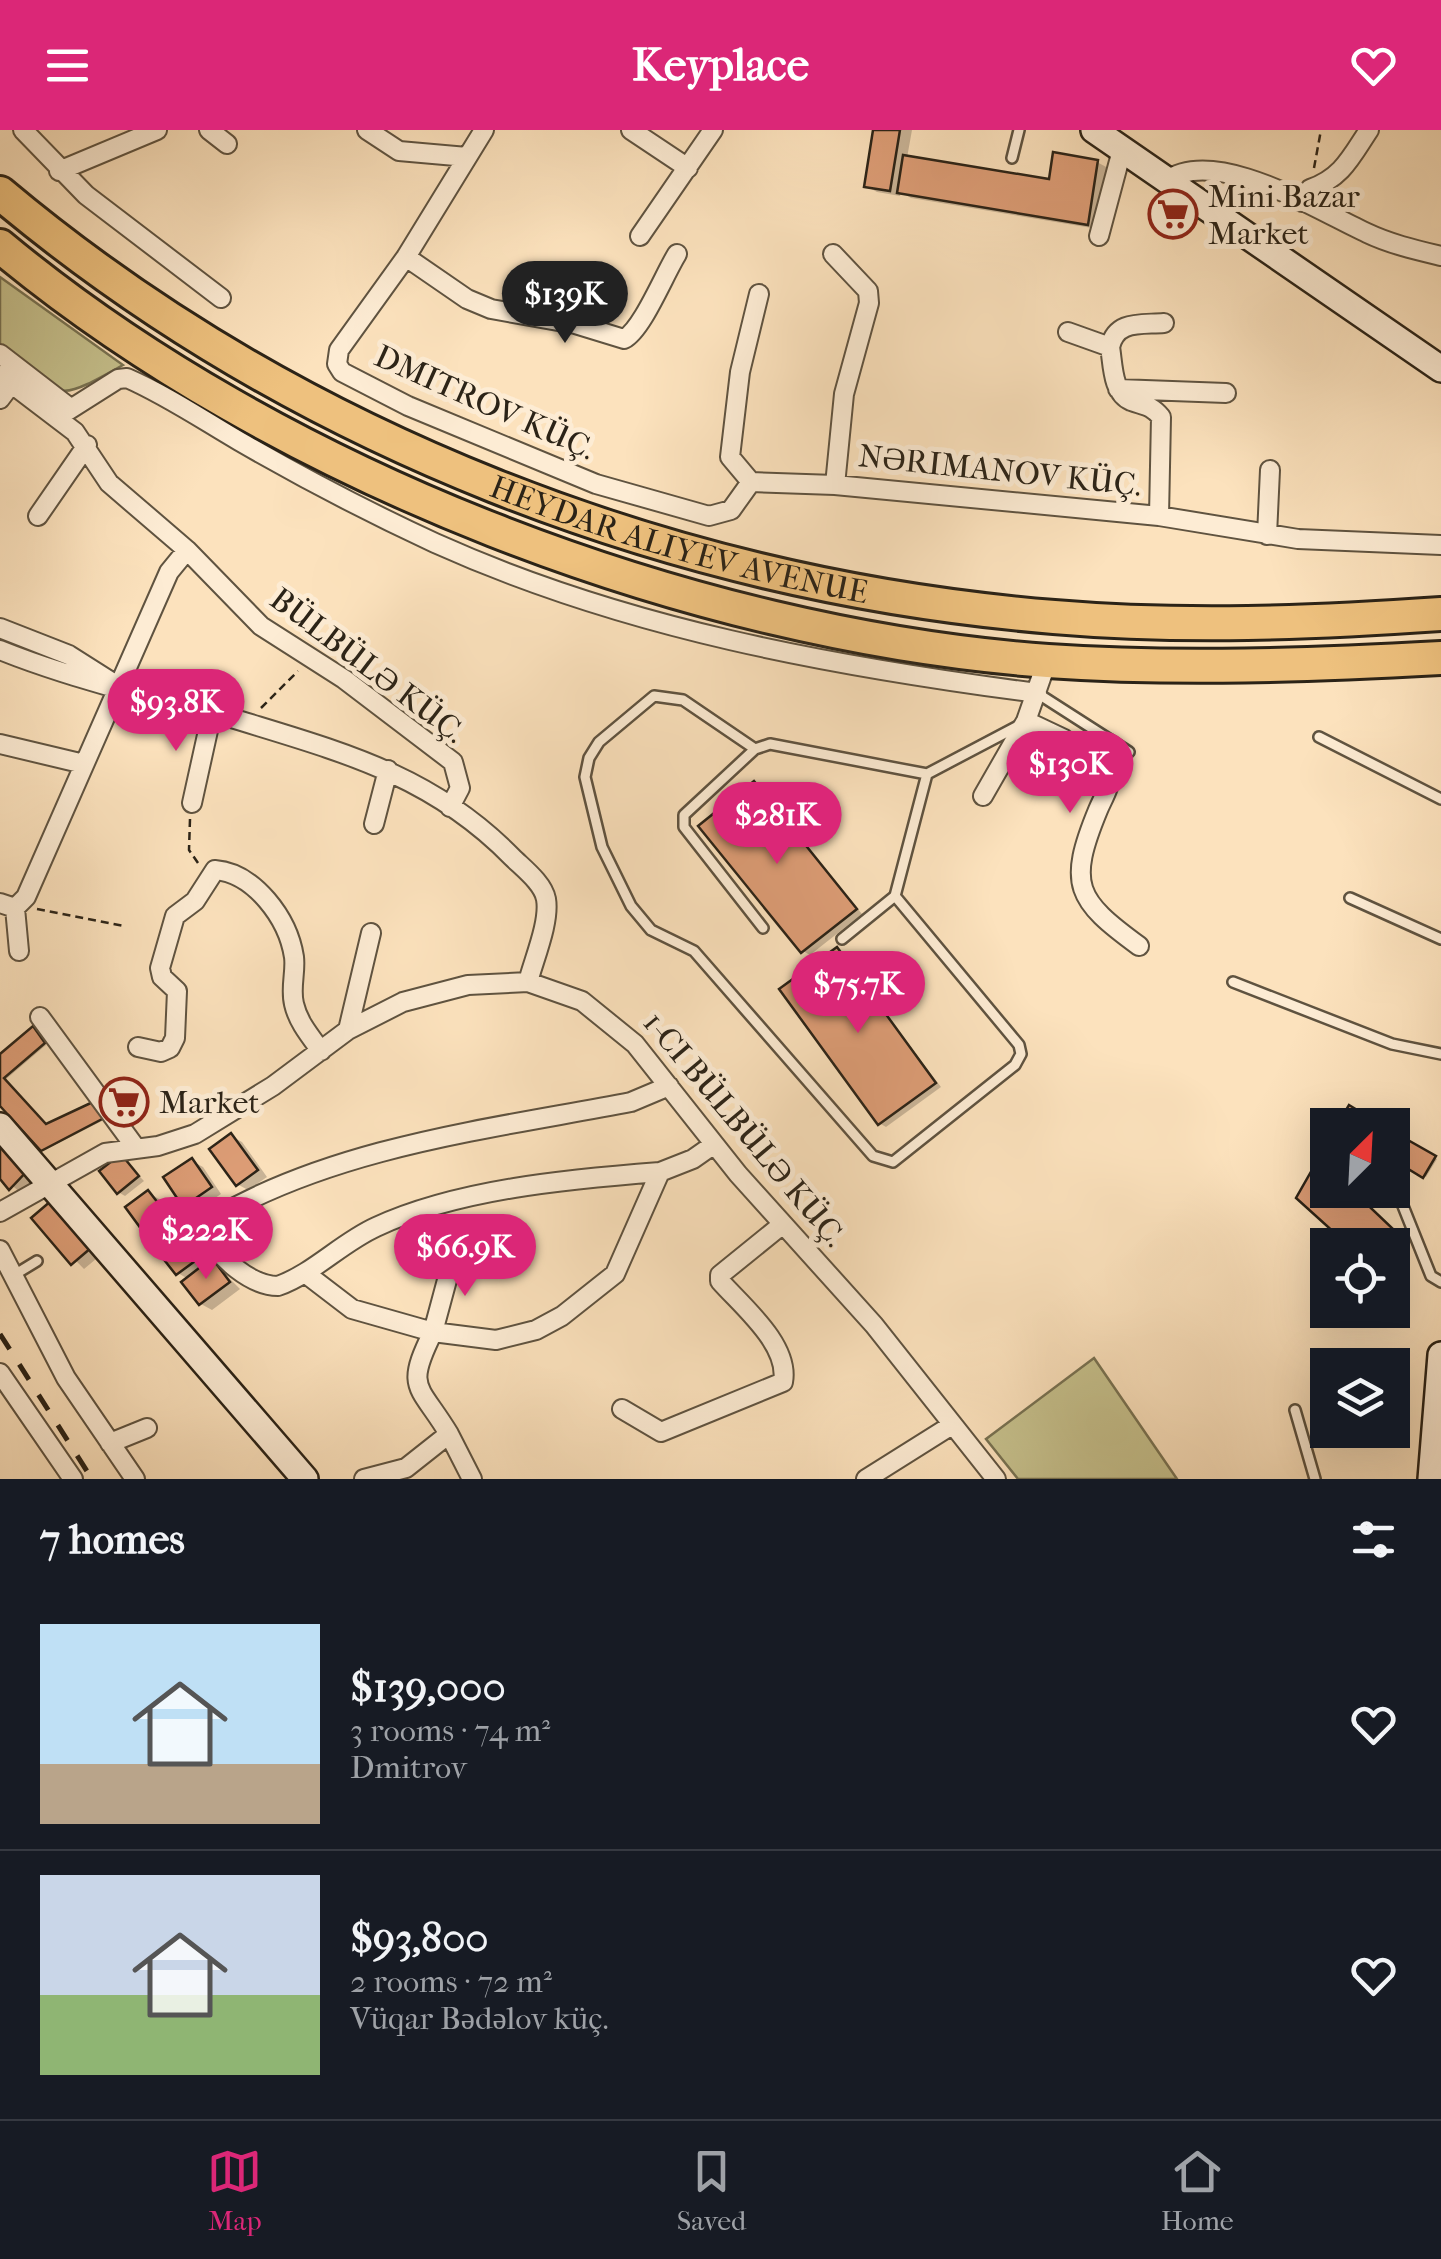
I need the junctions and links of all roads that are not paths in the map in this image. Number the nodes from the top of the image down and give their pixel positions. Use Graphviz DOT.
graph roads {
  1 [pos="23,130"];
  2 [pos="157,130"];
  3 [pos="210,130"];
  4 [pos="366,130"];
  5 [pos="484,130"];
  6 [pos="631,130"];
  7 [pos="713,130"];
  8 [pos="1019,130"];
  9 [pos="1094,130"];
  10 [pos="1370,130"];
  11 [pos="227,144"];
  12 [pos="1122,150"];
  13 [pos="466,157"];
  14 [pos="1012,158"];
  15 [pos="688,168"];
  16 [pos="59,170"];
  17 [pos="1166,181"];
  18 [pos="0,193"];
  19 [pos="1306,195"];
  20 [pos="640,236"];
  21 [pos="1099,236"];
  22 [pos="0,246"];
  23 [pos="677,254"];
  24 [pos="834,254"];
  25 [pos="1441,256"];
  26 [pos="406,257"];
  27 [pos="759,294"];
  28 [pos="221,298"];
  29 [pos="1164,323"];
  30 [pos="1068,332"];
  31 [pos="1110,346"];
  32 [pos="0,354"];
  33 [pos="1441,369"];
  34 [pos="6,378"];
  35 [pos="1118,389"];
  36 [pos="1226,393"];
  37 [pos="0,399"];
  38 [pos="64,412"];
  39 [pos="87,445"];
  40 [pos="1270,470"];
  41 [pos="752,482"];
  42 [pos="836,484"];
  43 [pos="38,516"];
  44 [pos="1159,516"];
  45 [pos="1267,535"];
  46 [pos="1441,545"];
  47 [pos="187,550"];
  48 [pos="1441,614"];
  49 [pos="0,628"];
  50 [pos="0,650"];
  51 [pos="1441,658"];
  52 [pos="1047,660"];
  53 [pos="119,686"];
  54 [pos="1037,692"];
  55 [pos="211,717"];
  56 [pos="1026,722"];
  57 [pos="1319,738"];
  58 [pos="0,744"];
  59 [pos="755,749"];
  60 [pos="1129,752"];
  61 [pos="84,764"];
  62 [pos="388,770"];
  63 [pos="928,774"];
  64 [pos="983,796"];
  65 [pos="1441,799"];
  66 [pos="192,803"];
  67 [pos="450,807"];
  68 [pos="374,824"];
  69 [pos="895,896"];
  70 [pos="1350,898"];
  71 [pos="12,905"];
  72 [pos="763,928"];
  73 [pos="372,933"];
  74 [pos="842,939"];
  75 [pos="1441,939"];
  76 [pos="1138,946"];
  77 [pos="19,951"];
  78 [pos="528,982"];
  79 [pos="1233,982"];
  80 [pos="40,1016"];
  81 [pos="348,1030"];
  82 [pos="138,1048"];
  83 [pos="321,1051"];
  84 [pos="1441,1054"];
  85 [pos="669,1086"];
  86 [pos="0,1126"];
  87 [pos="714,1144"];
  88 [pos="136,1148"];
  89 [pos="660,1172"];
  90 [pos="49,1182"];
  91 [pos="1404,1208"];
  92 [pos="0,1212"];
  93 [pos="783,1224"];
  94 [pos="0,1250"];
  95 [pos="454,1254"];
  96 [pos="37,1260"];
  97 [pos="305,1273"];
  98 [pos="14,1275"];
  99 [pos="1441,1282"];
  100 [pos="432,1332"];
  101 [pos="1441,1355"];
  102 [pos="0,1372"];
  103 [pos="622,1409"];
  104 [pos="1296,1410"];
  105 [pos="952,1425"];
  106 [pos="146,1428"];
  107 [pos="1438,1432"];
  108 [pos="448,1434"];
  109 [pos="110,1443"];
  110 [pos="73,1479"];
  111 [pos="135,1479"];
  112 [pos="306,1479"];
  113 [pos="364,1479"];
  114 [pos="472,1479"];
  115 [pos="866,1479"];
  116 [pos="996,1479"];
  117 [pos="1315,1479"];
  118 [pos="1431,1479"];
  1 -- 16 [label="street"];
  2 -- 16 [label="street"];
  3 -- 11 [label="street"];
  4 -- 13 [label="street"];
  5 -- 13 [label="street, DMITROV KÜÇ."];
  6 -- 15 [label="street"];
  7 -- 15 [label="street"];
  8 -- 14 [label="lane"];
  9 -- 12 [label="street"];
  10 -- 19 [label="street"];
  12 -- 17 [label="street"];
  12 -- 21 [label="street"];
  13 -- 26 [label="street, DMITROV KÜÇ."];
  15 -- 20 [label="street"];
  16 -- 28 [label="street"];
  17 -- 19 [label="street"];
  17 -- 33 [label="street"];
  18 -- 48 [label="highway, HEYDAR ALIYEV AVENUE"];
  19 -- 25 [label="street"];
  22 -- 52 [label="highway, HEYDAR ALIYEV AVENUE"];
  23 -- 26 [label="street"];
  24 -- 42 [label="street"];
  26 -- 41 [label="street, DMITROV KÜÇ."];
  27 -- 41 [label="street"];
  29 -- 31 [label="street"];
  30 -- 31 [label="street"];
  31 -- 35 [label="street"];
  32 -- 38 [label="street"];
  34 -- 37 [label="street"];
  34 -- 38 [label="street, BÜLBÜLƏ KÜÇ."];
  35 -- 36 [label="street"];
  35 -- 44 [label="street"];
  38 -- 39 [label="street, BÜLBÜLƏ KÜÇ."];
  38 -- 54 [label="street"];
  39 -- 43 [label="street"];
  39 -- 47 [label="street, BÜLBÜLƏ KÜÇ."];
  40 -- 45 [label="street"];
  41 -- 42 [label="street, NƏRIMANOV KÜÇ."];
  42 -- 44 [label="street, NƏRIMANOV KÜÇ."];
  44 -- 45 [label="street, NƏRIMANOV KÜÇ."];
  45 -- 46 [label="street, NƏRIMANOV KÜÇ."];
  47 -- 53 [label="street"];
  47 -- 67 [label="street, BÜLBÜLƏ KÜÇ."];
  49 -- 53 [label="street"];
  50 -- 53 [label="street"];
  51 -- 52 [label="highway, HEYDAR ALIYEV AVENUE"];
  52 -- 54 [label="street"];
  53 -- 55 [label="street"];
  53 -- 61 [label="street"];
  54 -- 56 [label="street"];
  54 -- 60 [label="lane"];
  55 -- 62 [label="street"];
  55 -- 66 [label="street"];
  56 -- 63 [label="lane"];
  56 -- 64 [label="street"];
  56 -- 76 [label="street"];
  57 -- 65 [label="lane"];
  58 -- 61 [label="street"];
  59 -- 63 [label="lane"];
  59 -- 69 [label="lane"];
  59 -- 72 [label="lane"];
  61 -- 71 [label="street"];
  62 -- 67 [label="street"];
  62 -- 68 [label="street"];
  63 -- 69 [label="lane"];
  67 -- 78 [label="street"];
  69 -- 74 [label="lane"];
  70 -- 75 [label="lane"];
  71 -- 77 [label="street"];
  73 -- 81 [label="street"];
  78 -- 81 [label="street, 1-CI BÜLBÜLƏ KÜÇ."];
  78 -- 85 [label="street, 1-CI BÜLBÜLƏ KÜÇ."];
  79 -- 84 [label="lane"];
  80 -- 88 [label="street"];
  81 -- 83 [label="street, 1-CI BÜLBÜLƏ KÜÇ."];
  82 -- 83 [label="street"];
  83 -- 88 [label="street, 1-CI BÜLBÜLƏ KÜÇ."];
  85 -- 87 [label="street, 1-CI BÜLBÜLƏ KÜÇ."];
  85 -- 97 [label="street"];
  86 -- 90 [label="street"];
  87 -- 89 [label="street"];
  87 -- 93 [label="street, 1-CI BÜLBÜLƏ KÜÇ."];
  88 -- 90 [label="street, 1-CI BÜLBÜLƏ KÜÇ."];
  89 -- 97 [label="street"];
  89 -- 100 [label="street"];
  90 -- 92 [label="street, 1-CI BÜLBÜLƏ KÜÇ."];
  90 -- 112 [label="street"];
  91 -- 99 [label="lane"];
  93 -- 103 [label="street"];
  93 -- 105 [label="street, 1-CI BÜLBÜLƏ KÜÇ."];
  94 -- 98 [label="street"];
  95 -- 100 [label="street"];
  96 -- 98 [label="lane"];
  97 -- 100 [label="street"];
  98 -- 109 [label="street"];
  100 -- 108 [label="street"];
  101 -- 107 [label="street"];
  102 -- 110 [label="street"];
  104 -- 117 [label="lane"];
  105 -- 115 [label="street"];
  105 -- 116 [label="street, 1-CI BÜLBÜLƏ KÜÇ."];
  106 -- 109 [label="street"];
  107 -- 118 [label="street"];
  108 -- 113 [label="street"];
  108 -- 114 [label="street"];
  109 -- 111 [label="street"];
}
